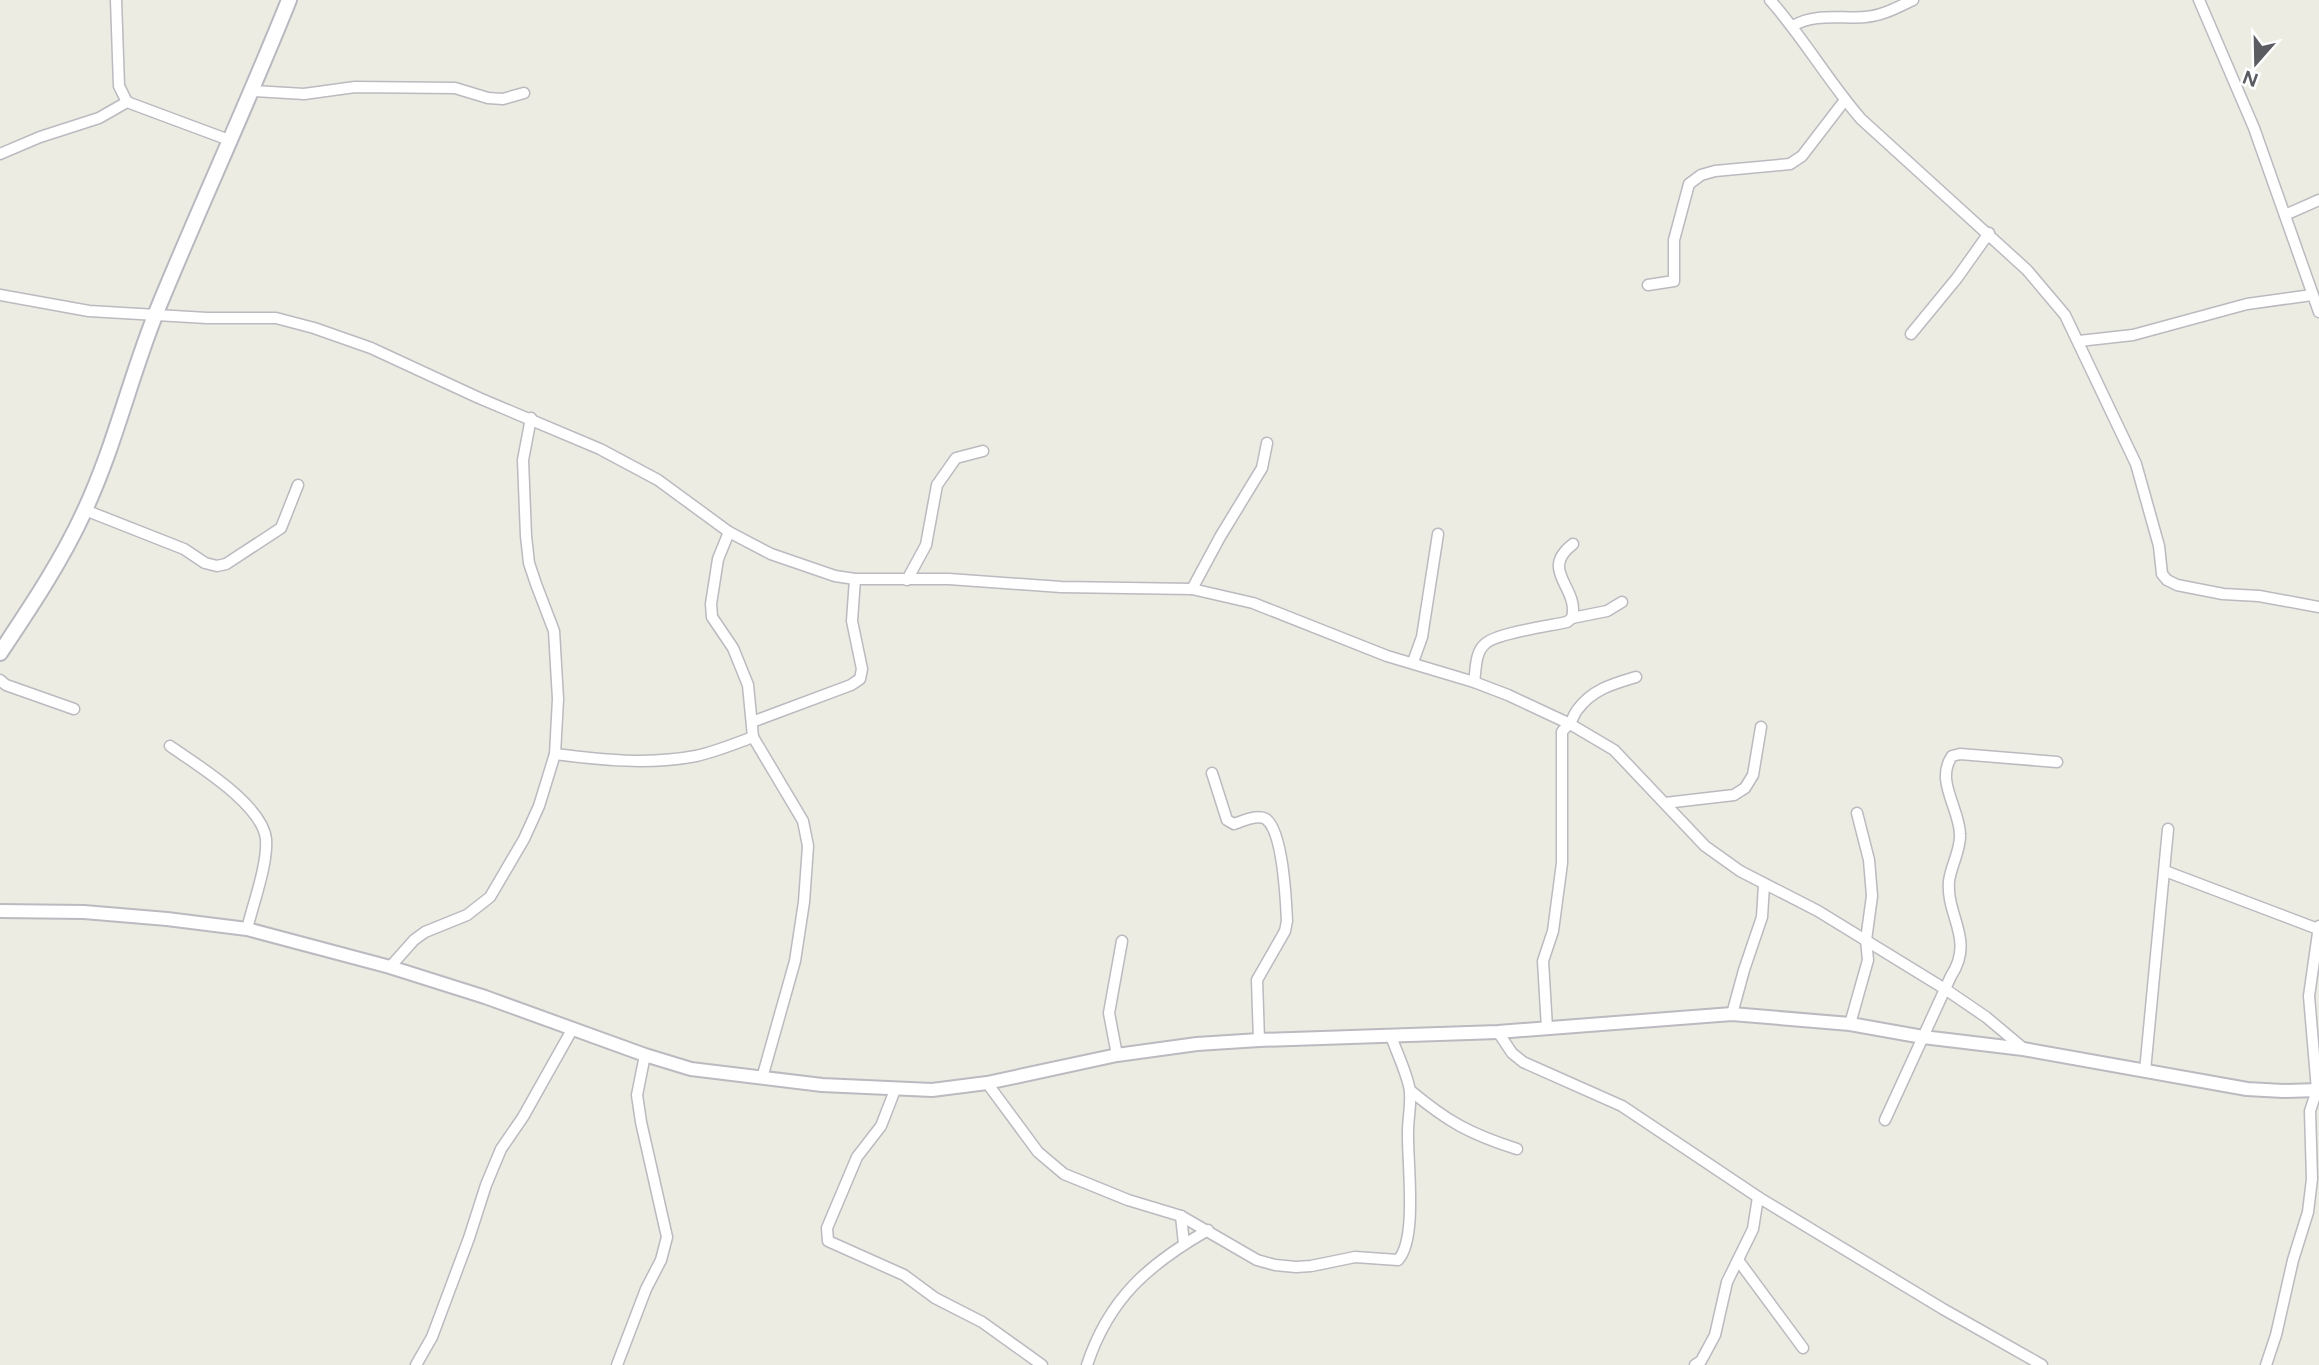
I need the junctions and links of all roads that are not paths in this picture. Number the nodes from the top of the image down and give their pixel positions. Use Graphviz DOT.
graph roads {
  1 [pos="116,0"];
  2 [pos="289,0"];
  3 [pos="1770,0"];
  4 [pos="1913,0"];
  5 [pos="2199,0"];
  6 [pos="1793,26"];
  7 [pos="253,91"];
  8 [pos="524,93"];
  9 [pos="1845,100"];
  10 [pos="127,102"];
  11 [pos="229,139"];
  12 [pos="0,154"];
  13 [pos="2319,200"];
  14 [pos="2285,215"];
  15 [pos="1989,233"];
  16 [pos="1648,285"];
  17 [pos="0,295"];
  18 [pos="2312,295"];
  19 [pos="2319,312"];
  20 [pos="155,315"];
  21 [pos="1911,334"];
  22 [pos="2079,341"];
  23 [pos="531,418"];
  24 [pos="1267,443"];
  25 [pos="983,451"];
  26 [pos="298,485"];
  27 [pos="85,510"];
  28 [pos="729,532"];
  29 [pos="1438,534"];
  30 [pos="1573,544"];
  31 [pos="855,579"];
  32 [pos="907,580"];
  33 [pos="1192,589"];
  34 [pos="1622,602"];
  35 [pos="2319,607"];
  36 [pos="1573,618"];
  37 [pos="0,653"];
  38 [pos="1413,662"];
  39 [pos="1636,677"];
  40 [pos="0,680"];
  41 [pos="1474,682"];
  42 [pos="74,709"];
  43 [pos="752,722"];
  44 [pos="1570,724"];
  45 [pos="1761,727"];
  46 [pos="753,737"];
  47 [pos="170,746"];
  48 [pos="555,754"];
  49 [pos="2057,762"];
  50 [pos="1212,773"];
  51 [pos="1665,803"];
  52 [pos="1857,813"];
  53 [pos="2168,829"];
  54 [pos="2165,871"];
  55 [pos="1764,885"];
  56 [pos="0,911"];
  57 [pos="2319,927"];
  58 [pos="247,929"];
  59 [pos="1866,940"];
  60 [pos="1122,941"];
  61 [pos="390,967"];
  62 [pos="1945,989"];
  63 [pos="1732,1014"];
  64 [pos="1850,1024"];
  65 [pos="573,1028"];
  66 [pos="1547,1028"];
  67 [pos="1498,1032"];
  68 [pos="1391,1036"];
  69 [pos="1923,1037"];
  70 [pos="1259,1040"];
  71 [pos="2023,1049"];
  72 [pos="645,1055"];
  73 [pos="1117,1055"];
  74 [pos="2145,1071"];
  75 [pos="762,1078"];
  76 [pos="987,1083"];
  77 [pos="895,1090"];
  78 [pos="2318,1090"];
  79 [pos="1411,1091"];
  80 [pos="1885,1120"];
  81 [pos="1517,1149"];
  82 [pos="1758,1197"];
  83 [pos="1181,1216"];
  84 [pos="1208,1230"];
  85 [pos="1184,1244"];
  86 [pos="1738,1260"];
  87 [pos="1804,1348"];
  88 [pos="416,1365"];
  89 [pos="617,1365"];
  90 [pos="1042,1365"];
  91 [pos="1087,1365"];
  92 [pos="1696,1365"];
  93 [pos="2042,1365"];
  94 [pos="2266,1365"];
  1 -- 10 [label="street"];
  2 -- 7 [label="main road"];
  3 -- 6 [label="street"];
  4 -- 6 [label="street"];
  5 -- 14 [label="street"];
  6 -- 9 [label="street"];
  7 -- 8 [label="street"];
  7 -- 11 [label="main road"];
  9 -- 15 [label="street"];
  9 -- 16 [label="street"];
  10 -- 11 [label="street"];
  10 -- 12 [label="street"];
  11 -- 20 [label="main road"];
  13 -- 14 [label="street"];
  14 -- 18 [label="street"];
  15 -- 21 [label="street"];
  15 -- 22 [label="street"];
  17 -- 20 [label="street"];
  18 -- 19 [label="street"];
  18 -- 22 [label="street"];
  20 -- 23 [label="street"];
  20 -- 27 [label="main road"];
  22 -- 35 [label="street"];
  23 -- 28 [label="street"];
  23 -- 48 [label="street"];
  24 -- 33 [label="street"];
  25 -- 32 [label="street"];
  26 -- 27 [label="street"];
  27 -- 37 [label="main road"];
  28 -- 31 [label="street"];
  28 -- 43 [label="street"];
  29 -- 38 [label="street"];
  30 -- 36 [label="street"];
  31 -- 32 [label="street"];
  31 -- 43 [label="street"];
  32 -- 33 [label="street"];
  33 -- 38 [label="street"];
  34 -- 36 [label="street"];
  36 -- 41 [label="street"];
  38 -- 41 [label="street"];
  39 -- 44 [label="street"];
  40 -- 42 [label="street"];
  41 -- 44 [label="street"];
  43 -- 46 [label="street"];
  44 -- 51 [label="street"];
  44 -- 66 [label="street"];
  45 -- 51 [label="street"];
  46 -- 48 [label="street"];
  46 -- 75 [label="street"];
  47 -- 58 [label="street"];
  48 -- 61 [label="street"];
  49 -- 62 [label="street"];
  50 -- 70 [label="street"];
  51 -- 55 [label="street"];
  52 -- 59 [label="street"];
  53 -- 54 [label="street"];
  54 -- 57 [label="street"];
  54 -- 74 [label="street"];
  55 -- 59 [label="street"];
  55 -- 63 [label="street"];
  56 -- 58 [label="street"];
  57 -- 78 [label="street"];
  58 -- 61 [label="street"];
  59 -- 62 [label="street"];
  59 -- 64 [label="street"];
  60 -- 73 [label="street"];
  61 -- 65 [label="street"];
  62 -- 69 [label="street"];
  62 -- 71 [label="street"];
  63 -- 64 [label="street"];
  63 -- 66 [label="street"];
  64 -- 69 [label="street"];
  65 -- 72 [label="street"];
  65 -- 88 [label="street"];
  66 -- 67 [label="street"];
  67 -- 68 [label="street"];
  67 -- 82 [label="street"];
  68 -- 70 [label="street"];
  68 -- 79 [label="street"];
  69 -- 71 [label="street"];
  69 -- 80 [label="street"];
  70 -- 73 [label="street"];
  71 -- 74 [label="street"];
  72 -- 75 [label="street"];
  72 -- 89 [label="street"];
  73 -- 76 [label="street"];
  74 -- 78 [label="street"];
  75 -- 77 [label="street"];
  76 -- 77 [label="street"];
  76 -- 83 [label="street"];
  77 -- 90 [label="street"];
  78 -- 94 [label="street"];
  79 -- 81 [label="street"];
  79 -- 84 [label="street"];
  82 -- 86 [label="street"];
  82 -- 93 [label="street"];
  83 -- 84 [label="street"];
  83 -- 85 [label="street"];
  84 -- 85 [label="street"];
  85 -- 91 [label="street"];
  86 -- 87 [label="street"];
  86 -- 92 [label="street"];
}
